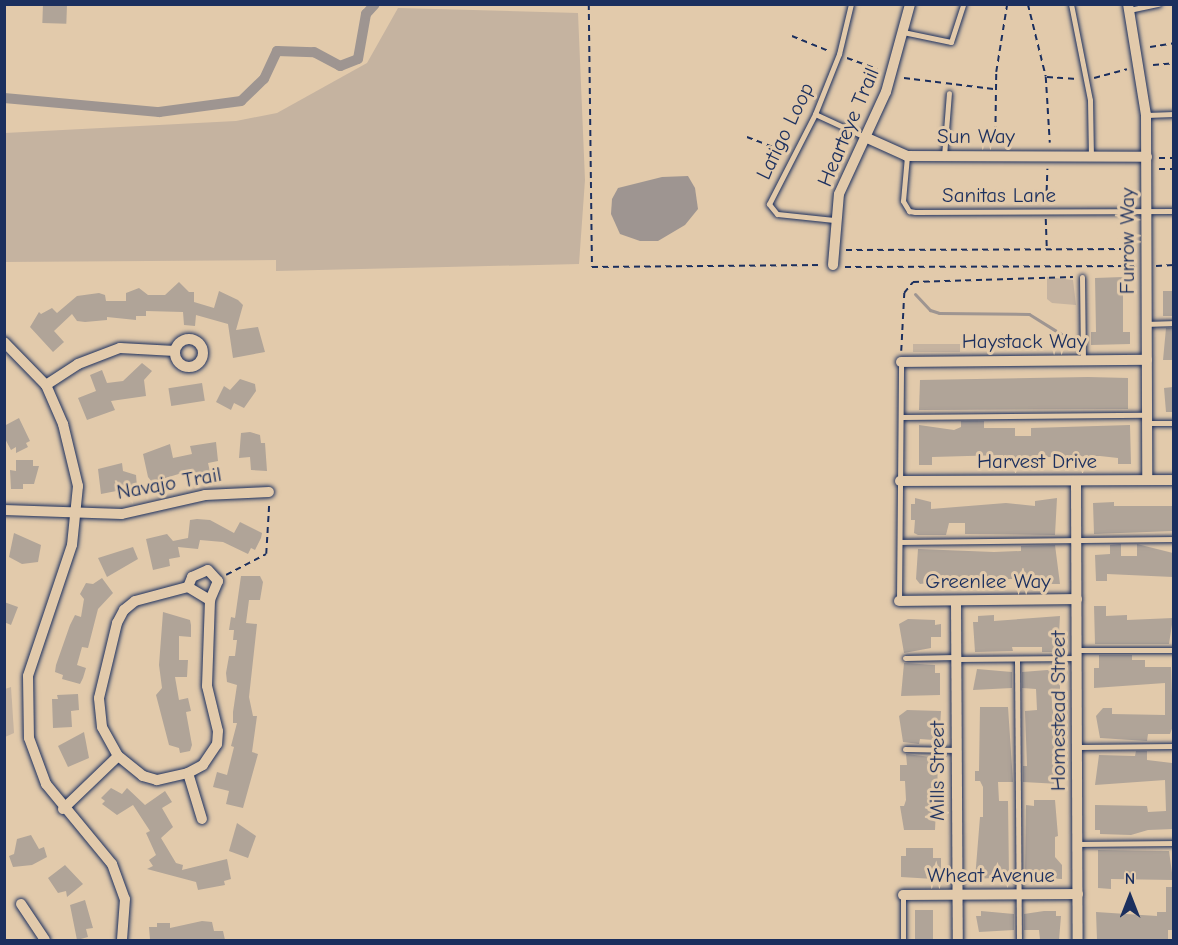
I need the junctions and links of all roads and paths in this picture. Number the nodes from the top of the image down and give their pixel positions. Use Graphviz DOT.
graph roads {
  1 [pos="589,4"];
  2 [pos="851,4"];
  3 [pos="910,4"];
  4 [pos="963,4"];
  5 [pos="1007,4"];
  6 [pos="1028,4"];
  7 [pos="1071,4"];
  8 [pos="1158,4"];
  9 [pos="1128,7"];
  10 [pos="903,32"];
  11 [pos="1173,43"];
  12 [pos="1150,47"];
  13 [pos="1173,63"];
  14 [pos="1153,65"];
  15 [pos="904,78"];
  16 [pos="994,89"];
  17 [pos="949,93"];
  18 [pos="815,114"];
  19 [pos="1173,114"];
  20 [pos="1146,115"];
  21 [pos="747,137"];
  22 [pos="865,137"];
  23 [pos="994,143"];
  24 [pos="1050,143"];
  25 [pos="793,155"];
  26 [pos="907,156"];
  27 [pos="944,156"];
  28 [pos="1091,156"];
  29 [pos="1147,157"];
  30 [pos="1159,158"];
  31 [pos="1173,158"];
  32 [pos="1159,169"];
  33 [pos="1173,169"];
  34 [pos="1148,211"];
  35 [pos="1173,211"];
  36 [pos="834,220"];
  37 [pos="1134,249"];
  38 [pos="846,250"];
  39 [pos="1173,265"];
  40 [pos="833,266"];
  41 [pos="1147,266"];
  42 [pos="1082,277"];
  43 [pos="1079,284"];
  44 [pos="1173,323"];
  45 [pos="1147,324"];
  46 [pos="4,342"];
  47 [pos="175,351"];
  48 [pos="1147,360"];
  49 [pos="1083,361"];
  50 [pos="901,362"];
  51 [pos="46,386"];
  52 [pos="901,417"];
  53 [pos="1147,419"];
  54 [pos="1173,423"];
  55 [pos="1147,480"];
  56 [pos="1173,480"];
  57 [pos="900,481"];
  58 [pos="1076,481"];
  59 [pos="269,492"];
  60 [pos="4,510"];
  61 [pos="77,513"];
  62 [pos="1173,539"];
  63 [pos="1077,541"];
  64 [pos="900,542"];
  65 [pos="218,581"];
  66 [pos="188,587"];
  67 [pos="210,600"];
  68 [pos="1077,600"];
  69 [pos="899,601"];
  70 [pos="956,601"];
  71 [pos="1173,650"];
  72 [pos="1078,654"];
  73 [pos="904,658"];
  74 [pos="956,658"];
  75 [pos="1017,659"];
  76 [pos="1173,746"];
  77 [pos="1078,747"];
  78 [pos="905,748"];
  79 [pos="957,750"];
  80 [pos="118,756"];
  81 [pos="188,773"];
  82 [pos="63,809"];
  83 [pos="202,819"];
  84 [pos="1173,843"];
  85 [pos="1078,844"];
  86 [pos="1018,894"];
  87 [pos="1078,894"];
  88 [pos="903,895"];
  89 [pos="958,895"];
  90 [pos="21,904"];
  91 [pos="45,940"];
  92 [pos="122,940"];
  93 [pos="903,940"];
  94 [pos="958,940"];
  95 [pos="1019,940"];
  96 [pos="1078,940"];
  1 -- 40 [label="path"];
  2 -- 18 [label="lane, Latigo Loop"];
  3 -- 10 [label="street, Hearteye Trail"];
  4 -- 10 [label="lane"];
  5 -- 16 [label="path"];
  6 -- 24 [label="path"];
  7 -- 28 [label="lane"];
  8 -- 9 [label="lane"];
  9 -- 20 [label="street, Furrow Way"];
  10 -- 22 [label="street, Hearteye Trail"];
  11 -- 12 [label="path"];
  13 -- 14 [label="path"];
  15 -- 16 [label="path"];
  16 -- 23 [label="path"];
  17 -- 27 [label="lane"];
  18 -- 22 [label="lane, Sun Way"];
  18 -- 25 [label="lane, Latigo Loop"];
  19 -- 20 [label="lane"];
  20 -- 29 [label="street, Furrow Way"];
  21 -- 25 [label="path"];
  22 -- 26 [label="street, Sun Way"];
  22 -- 36 [label="street, Hearteye Trail"];
  25 -- 36 [label="lane, Latigo Loop"];
  26 -- 27 [label="street, Sun Way"];
  26 -- 34 [label="lane, Sanitas Lane"];
  27 -- 28 [label="street, Sun Way"];
  28 -- 29 [label="street, Sun Way"];
  29 -- 34 [label="street, Furrow Way"];
  30 -- 31 [label="path"];
  32 -- 33 [label="path"];
  34 -- 35 [label="lane"];
  34 -- 41 [label="street, Furrow Way"];
  36 -- 40 [label="street, Hearteye Trail"];
  37 -- 38 [label="path"];
  39 -- 41 [label="path"];
  40 -- 41 [label="path"];
  41 -- 45 [label="street, Furrow Way"];
  42 -- 49 [label="lane"];
  43 -- 50 [label="path"];
  44 -- 45 [label="lane"];
  45 -- 48 [label="street, Furrow Way"];
  46 -- 51 [label="street"];
  47 -- 51 [label="street"];
  48 -- 49 [label="street, Haystack Way"];
  48 -- 53 [label="street, Furrow Way"];
  49 -- 50 [label="street, Haystack Way"];
  50 -- 52 [label="lane"];
  51 -- 61 [label="street"];
  52 -- 53 [label="lane"];
  52 -- 57 [label="lane"];
  53 -- 54 [label="lane"];
  53 -- 55 [label="street, Furrow Way"];
  55 -- 56 [label="street, Harvest Drive"];
  55 -- 58 [label="street, Harvest Drive"];
  57 -- 58 [label="street, Harvest Drive"];
  57 -- 64 [label="lane"];
  58 -- 63 [label="street, Homestead Street"];
  59 -- 61 [label="street, Navajo Trail"];
  59 -- 65 [label="path"];
  60 -- 61 [label="street, Navajo Trail"];
  61 -- 82 [label="street"];
  62 -- 63 [label="lane"];
  63 -- 64 [label="lane"];
  63 -- 68 [label="street, Homestead Street"];
  64 -- 69 [label="lane"];
  65 -- 66 [label="street"];
  65 -- 67 [label="street"];
  66 -- 67 [label="street"];
  66 -- 80 [label="street"];
  67 -- 81 [label="street"];
  68 -- 70 [label="street, Greenlee Way"];
  68 -- 72 [label="street, Homestead Street"];
  69 -- 70 [label="street, Greenlee Way"];
  70 -- 74 [label="street, Mills Street"];
  71 -- 72 [label="lane"];
  72 -- 75 [label="lane"];
  72 -- 77 [label="street, Homestead Street"];
  73 -- 74 [label="lane"];
  74 -- 75 [label="lane"];
  74 -- 79 [label="street, Mills Street"];
  75 -- 86 [label="lane"];
  76 -- 77 [label="lane"];
  77 -- 85 [label="street, Homestead Street"];
  78 -- 79 [label="lane"];
  79 -- 89 [label="street, Mills Street"];
  80 -- 81 [label="street"];
  80 -- 82 [label="street"];
  81 -- 83 [label="street"];
  82 -- 92 [label="street"];
  84 -- 85 [label="lane"];
  85 -- 87 [label="street, Homestead Street"];
  86 -- 87 [label="street, Wheat Avenue"];
  86 -- 89 [label="street, Wheat Avenue"];
  86 -- 95 [label="lane"];
  87 -- 96 [label="street, Homestead Street"];
  88 -- 89 [label="street, Wheat Avenue"];
  88 -- 93 [label="lane"];
  89 -- 94 [label="street, Mills Street"];
  90 -- 91 [label="street"];
}
